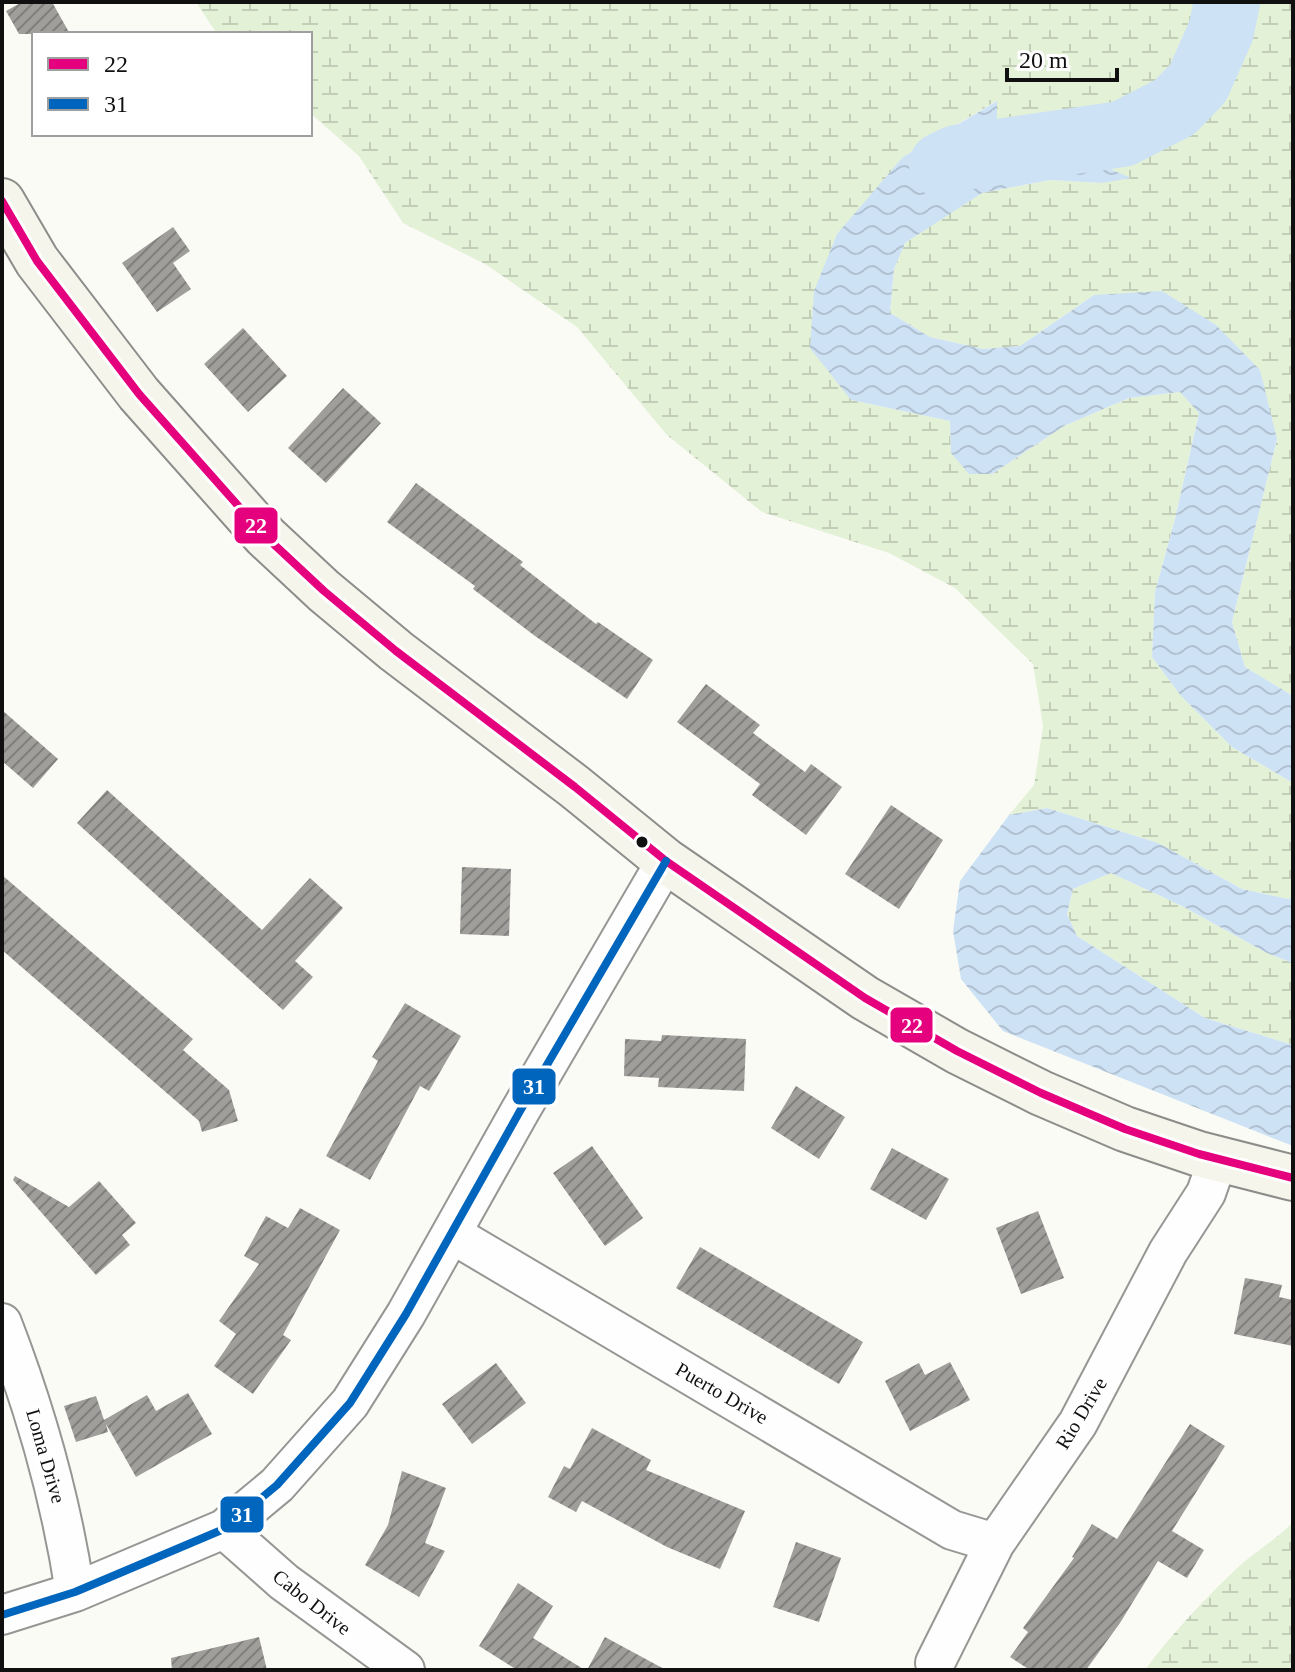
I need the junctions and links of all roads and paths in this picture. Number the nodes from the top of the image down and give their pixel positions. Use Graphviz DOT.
graph roads {
  1 [pos="2,201"];
  2 [pos="666,861"];
  3 [pos="1218,1159"];
  4 [pos="1293,1178"];
  5 [pos="452,1234"];
  6 [pos="2,1323"];
  7 [pos="224,1529"];
  8 [pos="995,1543"];
  9 [pos="75,1592"];
  10 [pos="2,1615"];
  11 [pos="935,1663"];
  12 [pos="405,1670"];
  1 -- 2 [label="main road"];
  2 -- 3 [label="main road"];
  2 -- 5 [label="street"];
  3 -- 4 [label="main road"];
  3 -- 8 [label="street, Rio Drive"];
  5 -- 7 [label="street"];
  5 -- 8 [label="street, Puerto Drive"];
  6 -- 9 [label="street, Loma Drive"];
  7 -- 9 [label="street"];
  7 -- 12 [label="street, Cabo Drive"];
  8 -- 11 [label="street, Rio Drive"];
  9 -- 10 [label="street"];
}
